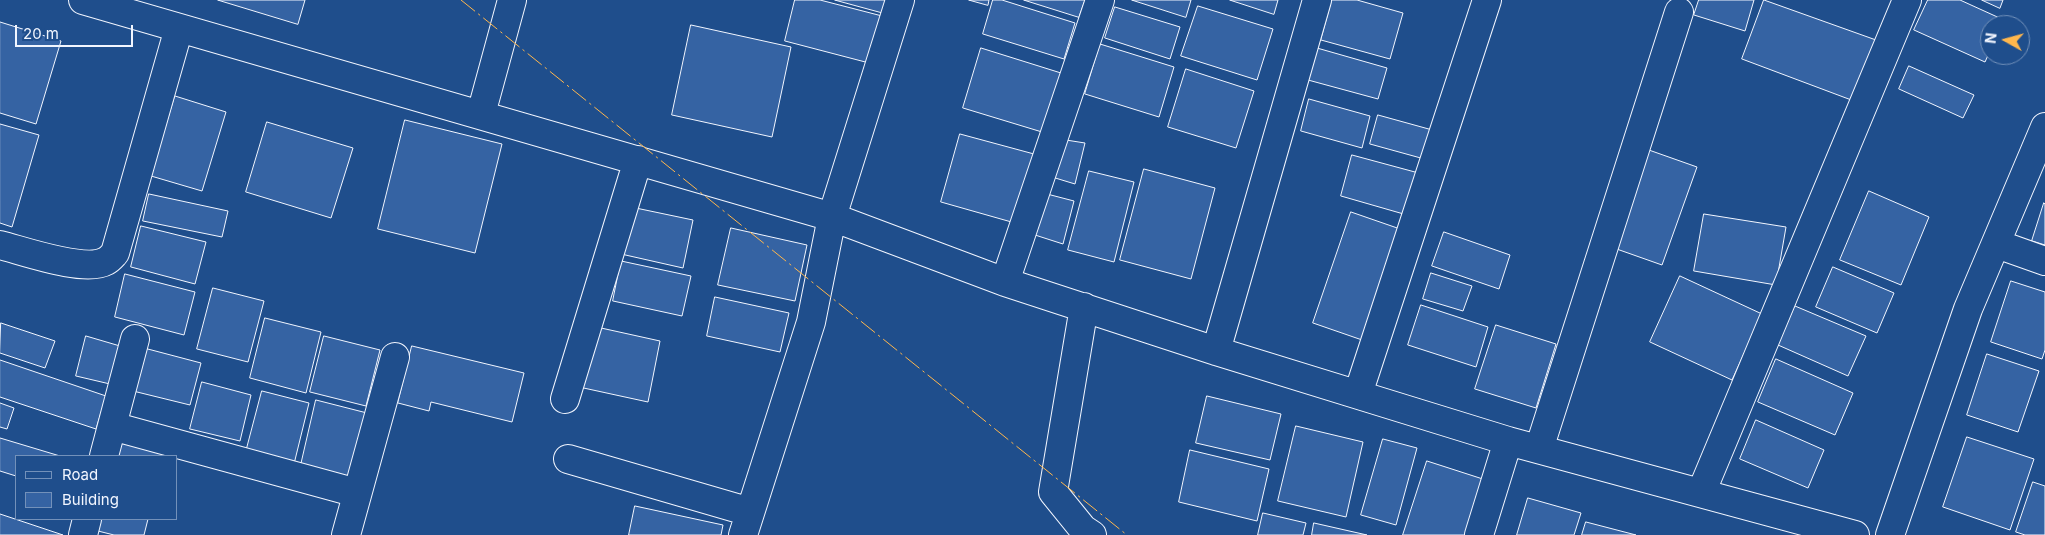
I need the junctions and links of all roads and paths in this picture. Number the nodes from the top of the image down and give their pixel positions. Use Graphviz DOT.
graph roads {
  1 [pos="83,0"];
  2 [pos="512,0"];
  3 [pos="900,0"];
  4 [pos="1100,0"];
  5 [pos="1317,0"];
  6 [pos="1487,0"];
  7 [pos="1907,0"];
  8 [pos="152,9"];
  9 [pos="1679,12"];
  10 [pos="179,28"];
  11 [pos="481,114"];
  12 [pos="2045,128"];
  13 [pos="638,160"];
  14 [pos="832,217"];
  15 [pos="1997,244"];
  16 [pos="0,245"];
  17 [pos="2045,261"];
  18 [pos="1006,282"];
  19 [pos="1084,308"];
  20 [pos="135,339"];
  21 [pos="1216,351"];
  22 [pos="395,357"];
  23 [pos="1358,394"];
  24 [pos="565,399"];
  25 [pos="112,426"];
  26 [pos="1508,441"];
  27 [pos="1539,449"];
  28 [pos="104,455"];
  29 [pos="568,459"];
  30 [pos="358,493"];
  31 [pos="1701,493"];
  32 [pos="87,520"];
  33 [pos="746,523"];
  34 [pos="1784,526"];
  35 [pos="1086,533"];
  36 [pos="83,535"];
  37 [pos="346,535"];
  38 [pos="1479,535"];
  39 [pos="1855,535"];
  40 [pos="1890,535"];
  1 -- 8 [label="street"];
  2 -- 11 [label="street"];
  3 -- 14 [label="street"];
  4 -- 18 [label="street"];
  5 -- 21 [label="street"];
  6 -- 23 [label="street"];
  7 -- 31 [label="street"];
  8 -- 10 [label="street"];
  9 -- 27 [label="street"];
  10 -- 11 [label="street"];
  10 -- 16 [label="street"];
  11 -- 13 [label="street"];
  12 -- 15 [label="street"];
  13 -- 14 [label="street"];
  13 -- 24 [label="street"];
  14 -- 18 [label="street"];
  14 -- 33 [label="street"];
  15 -- 17 [label="street"];
  15 -- 40 [label="street"];
  18 -- 19 [label="street"];
  19 -- 21 [label="street"];
  19 -- 35 [label="street"];
  20 -- 25 [label="street"];
  21 -- 23 [label="street"];
  22 -- 30 [label="street"];
  23 -- 26 [label="street"];
  25 -- 28 [label="street"];
  25 -- 30 [label="street"];
  26 -- 27 [label="street"];
  26 -- 38 [label="street"];
  27 -- 31 [label="street"];
  29 -- 33 [label="street"];
  30 -- 37 [label="street"];
  31 -- 34 [label="street"];
  32 -- 36 [label="street"];
  34 -- 39 [label="street"];
}
